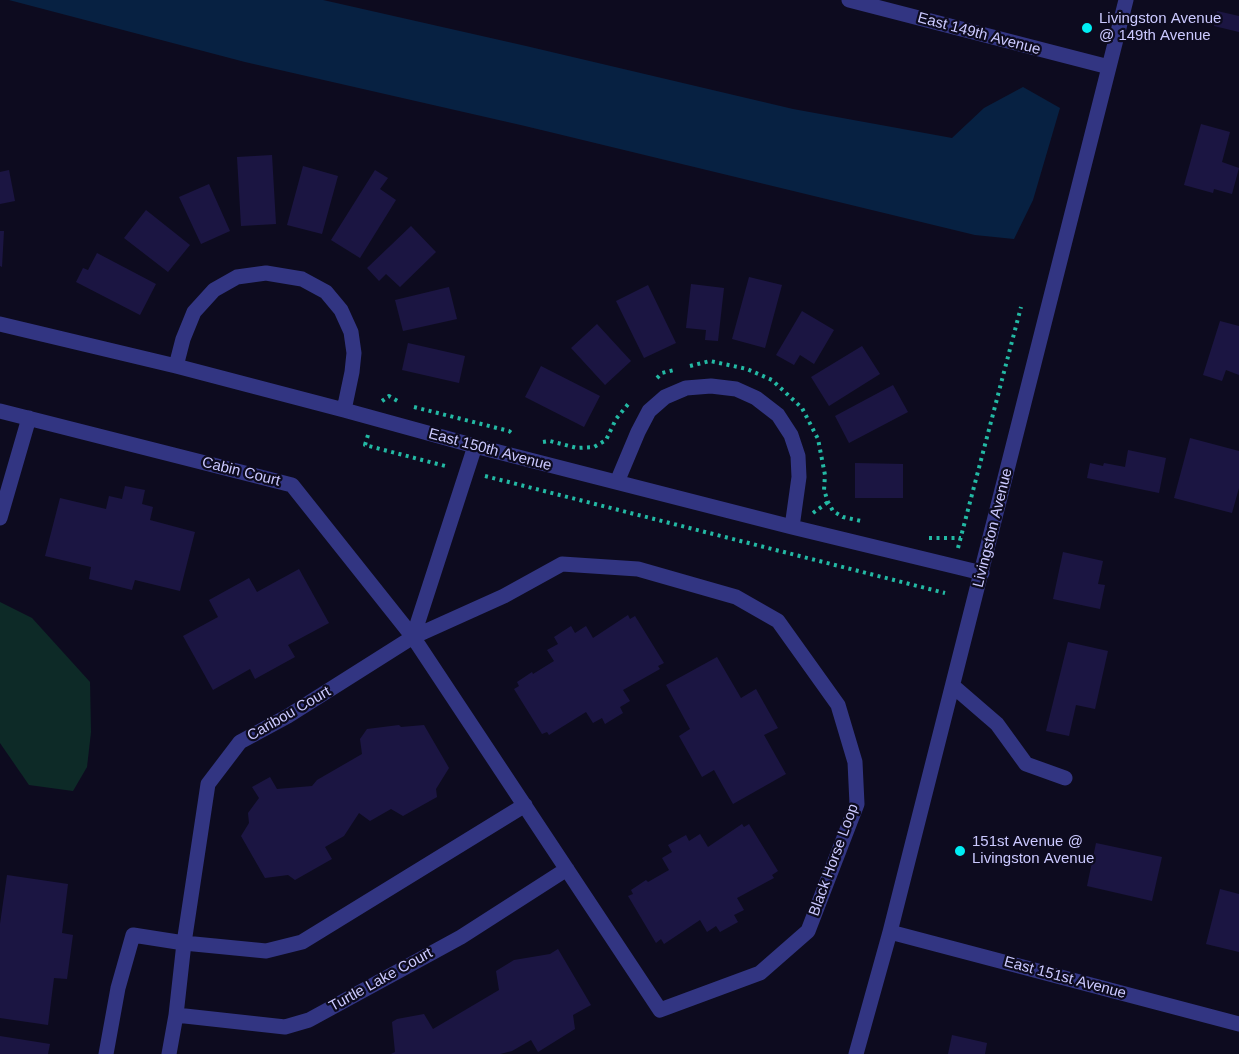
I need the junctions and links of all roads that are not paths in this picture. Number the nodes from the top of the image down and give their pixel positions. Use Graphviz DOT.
graph roads {
  1 [pos="849,0"];
  2 [pos="1126,0"];
  3 [pos="1109,67"];
  4 [pos="0,324"];
  5 [pos="176,366"];
  6 [pos="344,410"];
  7 [pos="0,411"];
  8 [pos="29,418"];
  9 [pos="475,446"];
  10 [pos="617,483"];
  11 [pos="0,518"];
  12 [pos="792,527"];
  13 [pos="982,573"];
  14 [pos="413,637"];
  15 [pos="953,686"];
  16 [pos="1065,778"];
  17 [pos="525,805"];
  18 [pos="567,869"];
  19 [pos="890,932"];
  20 [pos="184,943"];
  21 [pos="176,1015"];
  22 [pos="1239,1023"];
  23 [pos="106,1054"];
  24 [pos="169,1054"];
  25 [pos="856,1054"];
  1 -- 3 [label="street, East 149th Avenue"];
  2 -- 3 [label="street, Livingston Avenue"];
  3 -- 13 [label="street, Livingston Avenue"];
  4 -- 5 [label="street, East 150th Avenue"];
  5 -- 6 [label="street, East 150th Avenue"];
  5 -- 6 [label="street"];
  6 -- 9 [label="street, East 150th Avenue"];
  7 -- 8 [label="street, Cabin Court"];
  8 -- 11 [label="street"];
  8 -- 14 [label="street, Cabin Court"];
  9 -- 10 [label="street, East 150th Avenue"];
  9 -- 14 [label="street"];
  10 -- 12 [label="street, East 150th Avenue"];
  10 -- 12 [label="street"];
  12 -- 13 [label="street, East 150th Avenue"];
  13 -- 15 [label="street, Livingston Avenue"];
  14 -- 17 [label="street, Black Horse Loop"];
  14 -- 18 [label="street, Black Horse Loop"];
  14 -- 20 [label="street, Caribou Court"];
  15 -- 16 [label="street"];
  15 -- 19 [label="street, Livingston Avenue"];
  17 -- 18 [label="street, Black Horse Loop"];
  17 -- 20 [label="street"];
  18 -- 21 [label="street, Turtle Lake Court"];
  19 -- 22 [label="street, East 151st Avenue"];
  19 -- 25 [label="street, Livingston Avenue"];
  20 -- 21 [label="street, Caribou Court"];
  20 -- 23 [label="street"];
  21 -- 24 [label="street, Caribou Court"];
}
